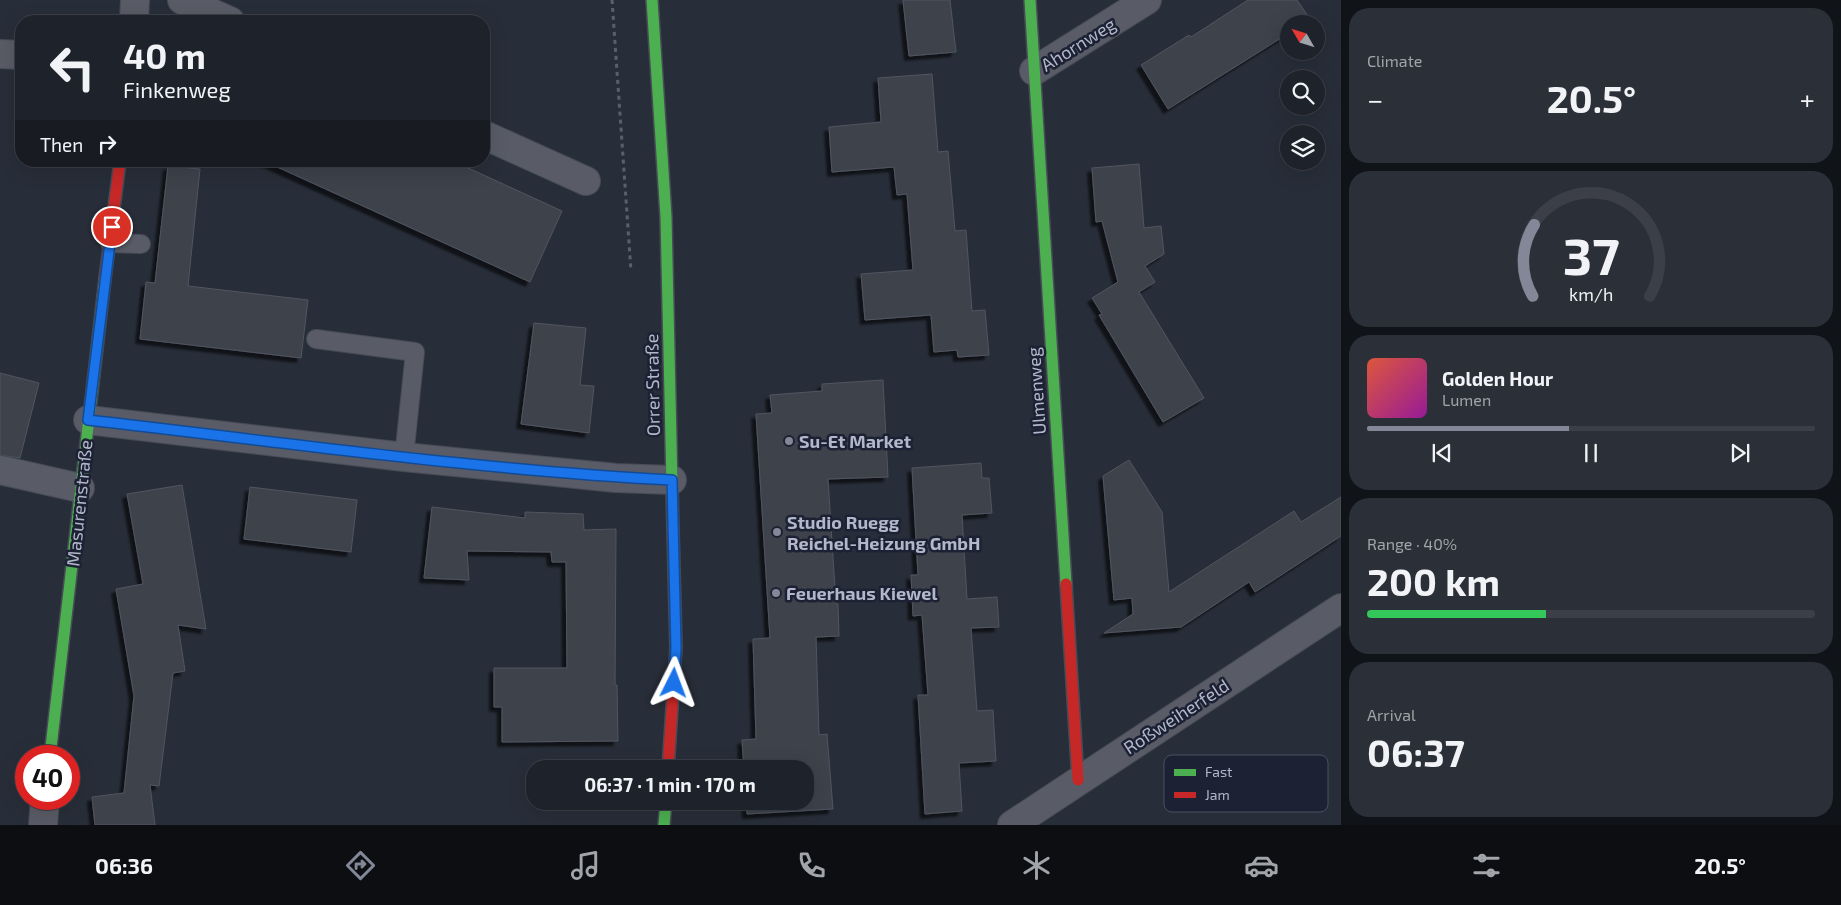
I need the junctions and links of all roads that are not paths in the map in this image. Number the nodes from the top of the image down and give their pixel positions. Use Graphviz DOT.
graph roads {
  1 [pos="136,0"];
  2 [pos="182,0"];
  3 [pos="652,0"];
  4 [pos="1030,0"];
  5 [pos="1148,0"];
  6 [pos="135,15"];
  7 [pos="216,15"];
  8 [pos="0,54"];
  9 [pos="15,55"];
  10 [pos="1034,71"];
  11 [pos="490,138"];
  12 [pos="119,167"];
  13 [pos="586,180"];
  14 [pos="110,243"];
  15 [pos="141,244"];
  16 [pos="316,339"];
  17 [pos="88,420"];
  18 [pos="404,457"];
  19 [pos="0,470"];
  20 [pos="672,480"];
  21 [pos="80,488"];
  22 [pos="1341,608"];
  23 [pos="51,745"];
  24 [pos="669,760"];
  25 [pos="1078,780"];
  26 [pos="44,810"];
  27 [pos="665,810"];
  28 [pos="42,825"];
  29 [pos="664,825"];
  30 [pos="1012,825"];
  1 -- 6 [label="street"];
  2 -- 7 [label="street"];
  3 -- 20 [label="street, Orrer Straße"];
  4 -- 10 [label="street, Ulmenweg"];
  5 -- 10 [label="street, Ahornweg"];
  8 -- 9 [label="street"];
  10 -- 25 [label="street, Ulmenweg"];
  11 -- 13 [label="street"];
  12 -- 14 [label="street, Masurenstraße"];
  14 -- 15 [label="lane"];
  14 -- 17 [label="street, Masurenstraße"];
  16 -- 18 [label="lane"];
  17 -- 18 [label="street"];
  17 -- 21 [label="street, Masurenstraße"];
  18 -- 20 [label="street"];
  19 -- 21 [label="street"];
  20 -- 24 [label="street, Orrer Straße"];
  21 -- 23 [label="street, Masurenstraße"];
  22 -- 25 [label="street, Roßweiherfeld"];
  25 -- 30 [label="street, Roßweiherfeld"];
  26 -- 28 [label="street"];
  27 -- 29 [label="street"];
}
